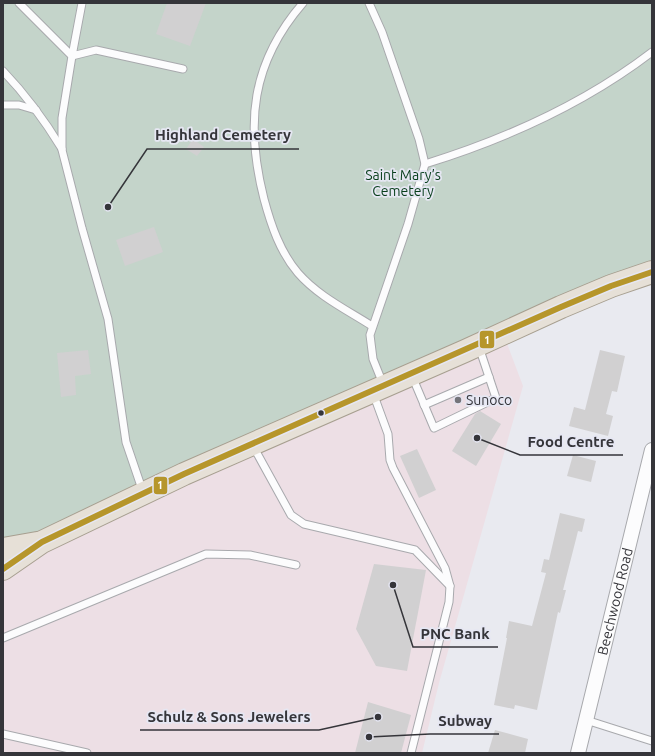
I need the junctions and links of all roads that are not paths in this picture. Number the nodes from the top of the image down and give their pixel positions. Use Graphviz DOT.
graph roads {
  1 [pos="19,3"];
  2 [pos="82,3"];
  3 [pos="303,3"];
  4 [pos="369,3"];
  5 [pos="652,52"];
  6 [pos="72,56"];
  7 [pos="183,69"];
  8 [pos="3,71"];
  9 [pos="3,105"];
  10 [pos="36,110"];
  11 [pos="62,150"];
  12 [pos="425,164"];
  13 [pos="652,272"];
  14 [pos="372,326"];
  15 [pos="479,345"];
  16 [pos="411,374"];
  17 [pos="490,377"];
  18 [pos="378,389"];
  19 [pos="424,405"];
  20 [pos="252,444"];
  21 [pos="652,450"];
  22 [pos="143,494"];
  23 [pos="42,542"];
  24 [pos="3,549"];
  25 [pos="296,565"];
  26 [pos="3,570"];
  27 [pos="450,586"];
  28 [pos="3,638"];
  29 [pos="586,720"];
  30 [pos="3,734"];
  31 [pos="652,741"];
  32 [pos="87,753"];
  33 [pos="411,753"];
  34 [pos="578,753"];
  1 -- 6 [label="lane"];
  2 -- 6 [label="lane"];
  3 -- 14 [label="lane"];
  4 -- 12 [label="lane"];
  5 -- 12 [label="lane"];
  6 -- 7 [label="lane"];
  6 -- 11 [label="lane"];
  8 -- 10 [label="lane"];
  9 -- 10 [label="lane"];
  10 -- 11 [label="lane"];
  11 -- 22 [label="lane"];
  12 -- 14 [label="lane"];
  13 -- 15 [label="main road"];
  14 -- 18 [label="lane"];
  15 -- 16 [label="main road"];
  15 -- 17 [label="lane"];
  16 -- 18 [label="main road"];
  16 -- 19 [label="lane"];
  17 -- 19 [label="lane"];
  17 -- 19 [label="lane"];
  18 -- 20 [label="main road"];
  18 -- 27 [label="lane"];
  20 -- 22 [label="main road"];
  20 -- 27 [label="lane"];
  21 -- 29 [label="street, Beechwood Road"];
  22 -- 23 [label="main road"];
  23 -- 24 [label="main road"];
  23 -- 26 [label="main road"];
  25 -- 28 [label="lane"];
  27 -- 33 [label="lane"];
  29 -- 31 [label="lane"];
  29 -- 34 [label="street, Beechwood Road"];
  30 -- 32 [label="lane"];
}
